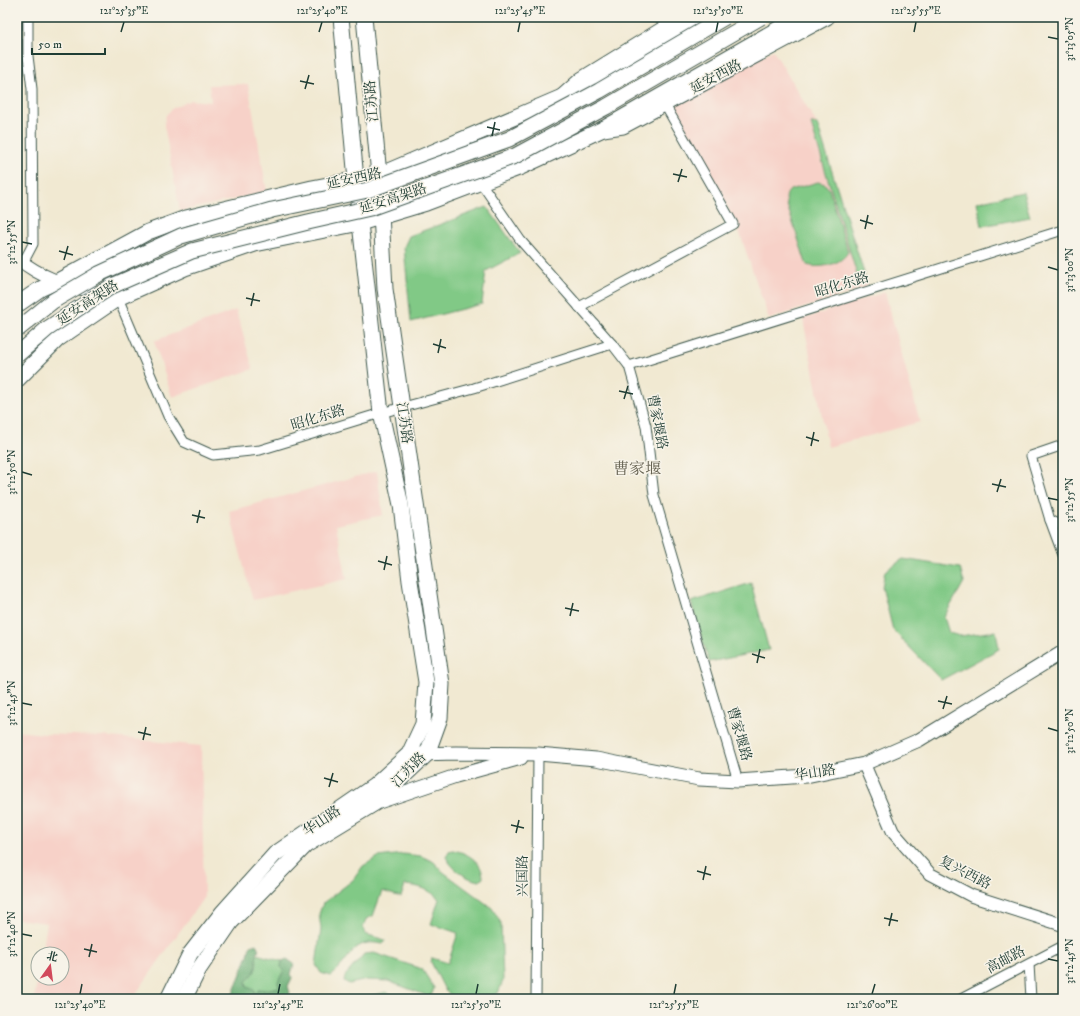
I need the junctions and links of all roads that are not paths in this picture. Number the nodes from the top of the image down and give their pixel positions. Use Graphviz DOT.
graph roads {
  1 [pos="28,17"];
  2 [pos="341,17"];
  3 [pos="364,17"];
  4 [pos="683,17"];
  5 [pos="704,17"];
  6 [pos="725,17"];
  7 [pos="761,17"];
  8 [pos="785,17"];
  9 [pos="802,17"];
  10 [pos="827,17"];
  11 [pos="562,97"];
  12 [pos="660,102"];
  13 [pos="603,129"];
  14 [pos="379,175"];
  15 [pos="357,180"];
  16 [pos="481,183"];
  17 [pos="382,216"];
  18 [pos="360,223"];
  19 [pos="1063,230"];
  20 [pos="20,260"];
  21 [pos="56,282"];
  22 [pos="118,298"];
  23 [pos="17,305"];
  24 [pos="578,307"];
  25 [pos="17,330"];
  26 [pos="612,344"];
  27 [pos="17,355"];
  28 [pos="629,366"];
  29 [pos="17,380"];
  30 [pos="402,408"];
  31 [pos="381,413"];
  32 [pos="1063,445"];
  33 [pos="1050,520"];
  34 [pos="1063,526"];
  35 [pos="1063,555"];
  36 [pos="1063,652"];
  37 [pos="409,754"];
  38 [pos="427,754"];
  39 [pos="538,754"];
  40 [pos="864,764"];
  41 [pos="738,781"];
  42 [pos="375,803"];
  43 [pos="1063,925"];
  44 [pos="1063,946"];
  45 [pos="1029,964"];
  46 [pos="168,999"];
  47 [pos="184,999"];
  48 [pos="536,999"];
  49 [pos="961,999"];
  50 [pos="1031,999"];
  1 -- 20 [label="street"];
  2 -- 15 [label="main road, 江苏路"];
  3 -- 14 [label="main road, 江苏路"];
  4 -- 11 [label="main road"];
  5 -- 11 [label="main road, 延安西路"];
  6 -- 25 [label="main road, 延安高架路, bridge"];
  7 -- 27 [label="main road, 延安高架路, bridge"];
  8 -- 13 [label="main road, 延安西路"];
  9 -- 12 [label="main road"];
  10 -- 12 [label="main road, 延安西路"];
  11 -- 14 [label="main road, 延安西路"];
  12 -- 13 [label="main road"];
  12 -- 24 [label="street"];
  13 -- 16 [label="main road, 延安西路"];
  14 -- 15 [label="main road, 延安西路"];
  14 -- 17 [label="main road, 江苏路"];
  15 -- 18 [label="main road, 江苏路"];
  15 -- 21 [label="main road, 延安西路"];
  16 -- 17 [label="main road, 延安西路"];
  16 -- 24 [label="street, 曹家堰路"];
  17 -- 18 [label="main road, 延安西路"];
  17 -- 30 [label="main road, 江苏路"];
  18 -- 22 [label="main road, 延安西路"];
  18 -- 31 [label="main road, 江苏路"];
  19 -- 28 [label="street, 昭化东路"];
  20 -- 21 [label="street"];
  21 -- 22 [label="street"];
  21 -- 23 [label="main road, 延安西路"];
  22 -- 29 [label="main road, 延安西路"];
  22 -- 31 [label="street, 昭化东路"];
  24 -- 26 [label="street, 曹家堰路"];
  26 -- 28 [label="street, 曹家堰路"];
  26 -- 30 [label="street, 昭化东路"];
  28 -- 41 [label="street, 曹家堰路"];
  30 -- 31 [label="street, 昭化东路"];
  30 -- 38 [label="main road, 江苏路"];
  31 -- 37 [label="main road, 江苏路"];
  32 -- 33 [label="street"];
  33 -- 34 [label="street"];
  33 -- 35 [label="street"];
  36 -- 40 [label="main road, 华山路"];
  37 -- 38 [label="main road, 华山路"];
  37 -- 46 [label="main road, 华山路"];
  38 -- 39 [label="main road, 华山路"];
  38 -- 42 [label="main road, 江苏路"];
  39 -- 41 [label="main road, 华山路"];
  39 -- 42 [label="main road, 华山路"];
  39 -- 48 [label="street, 兴国路"];
  40 -- 41 [label="main road, 华山路"];
  40 -- 43 [label="street, 复兴西路"];
  42 -- 47 [label="main road, 华山路"];
  44 -- 45 [label="street, 高邮路"];
  45 -- 49 [label="street, 高邮路"];
  45 -- 50 [label="street"];
}
